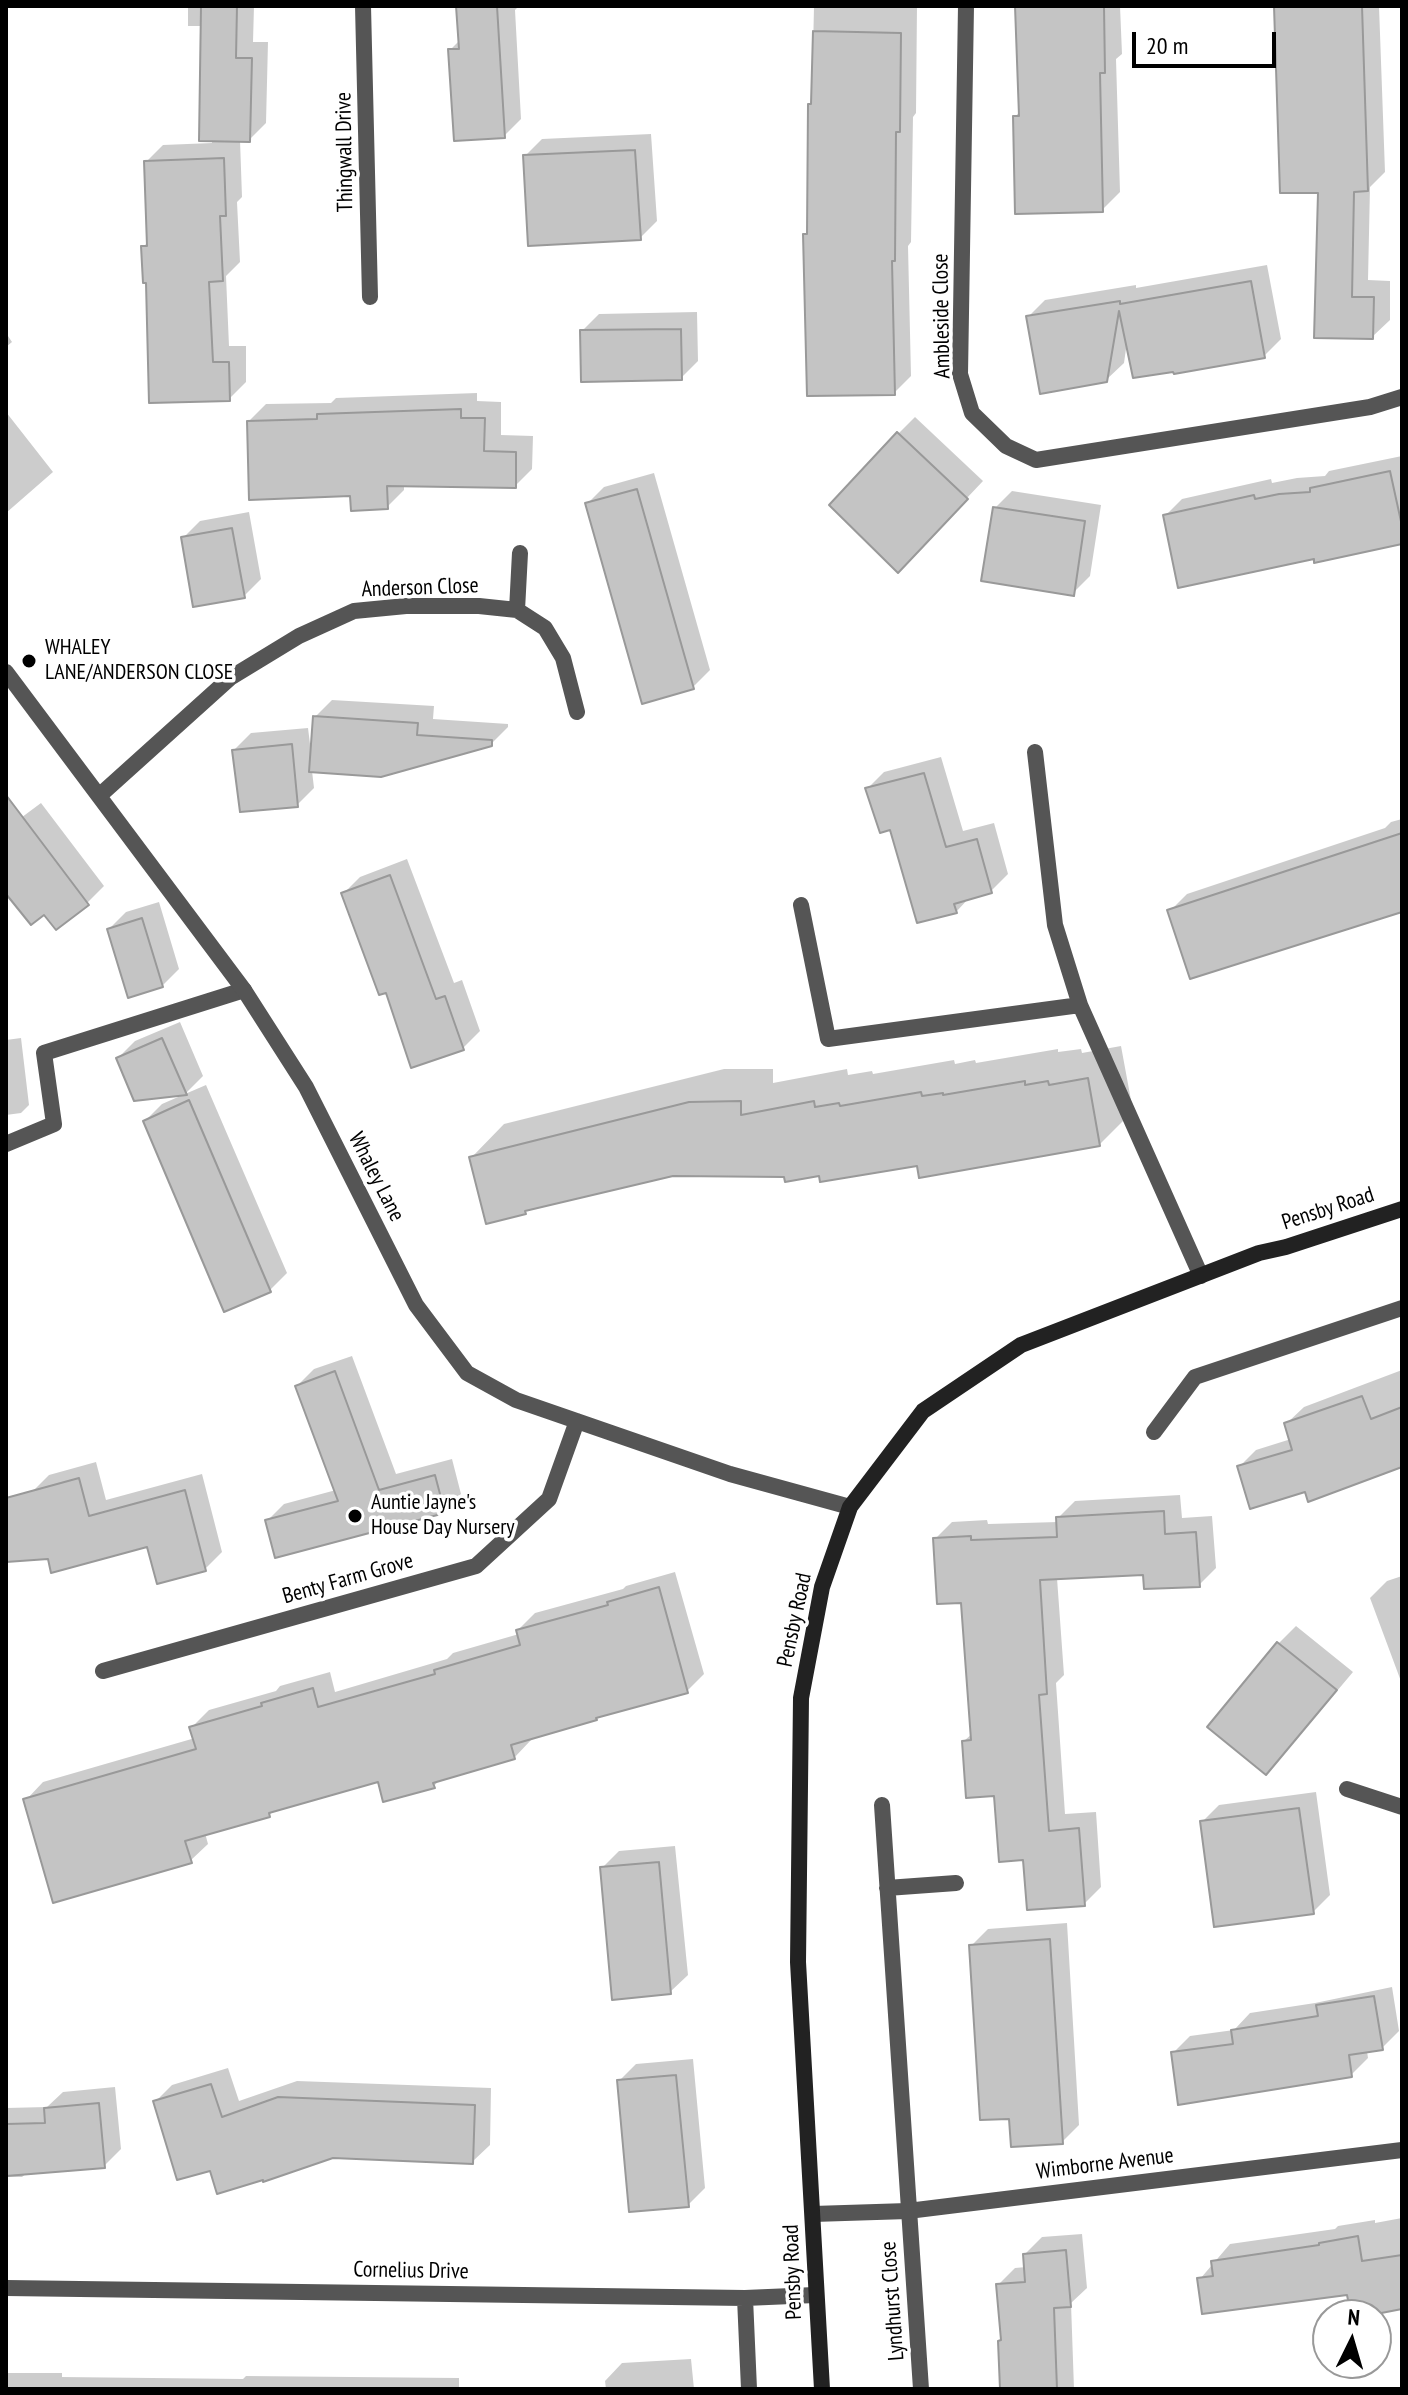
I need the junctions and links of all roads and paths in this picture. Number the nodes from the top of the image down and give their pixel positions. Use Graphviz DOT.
graph roads {
  1 [pos="363,6"];
  2 [pos="966,6"];
  3 [pos="370,297"];
  4 [pos="1402,397"];
  5 [pos="520,553"];
  6 [pos="517,610"];
  7 [pos="6,672"];
  8 [pos="577,712"];
  9 [pos="1035,752"];
  10 [pos="99,796"];
  11 [pos="801,905"];
  12 [pos="244,990"];
  13 [pos="1080,1005"];
  14 [pos="6,1144"];
  15 [pos="1402,1209"];
  16 [pos="1201,1276"];
  17 [pos="1402,1308"];
  18 [pos="577,1421"];
  19 [pos="1154,1432"];
  20 [pos="850,1507"];
  21 [pos="103,1671"];
  22 [pos="1347,1789"];
  23 [pos="882,1805"];
  24 [pos="1402,1807"];
  25 [pos="956,1883"];
  26 [pos="887,1888"];
  27 [pos="1402,2150"];
  28 [pos="908,2211"];
  29 [pos="813,2214"];
  30 [pos="6,2288"];
  31 [pos="815,2295"];
  32 [pos="745,2298"];
  33 [pos="749,2389"];
  34 [pos="822,2389"];
  35 [pos="921,2389"];
  1 -- 3 [label="street, Thingwall Drive"];
  2 -- 4 [label="street, Ambleside Close"];
  5 -- 6 [label="street"];
  6 -- 8 [label="street"];
  6 -- 10 [label="street, Anderson Close"];
  7 -- 10 [label="street, Whaley Lane"];
  9 -- 13 [label="street"];
  10 -- 12 [label="street, Whaley Lane"];
  11 -- 13 [label="street"];
  12 -- 14 [label="street"];
  12 -- 18 [label="street, Whaley Lane"];
  13 -- 16 [label="street"];
  15 -- 16 [label="main road, Pensby Road"];
  16 -- 20 [label="main road, Pensby Road"];
  17 -- 19 [label="street"];
  18 -- 20 [label="street, Whaley Lane"];
  18 -- 21 [label="street, Benty Farm Grove"];
  20 -- 29 [label="main road, Pensby Road"];
  22 -- 24 [label="street"];
  23 -- 26 [label="street"];
  25 -- 26 [label="street"];
  26 -- 28 [label="street"];
  27 -- 28 [label="street, Wimborne Avenue"];
  28 -- 29 [label="street, Wimborne Avenue"];
  28 -- 35 [label="street, Lyndhurst Close"];
  29 -- 31 [label="main road, Pensby Road"];
  30 -- 32 [label="street, Cornelius Drive"];
  31 -- 32 [label="street, Cornelius Drive"];
  31 -- 34 [label="main road, Pensby Road"];
  32 -- 33 [label="street"];
}
